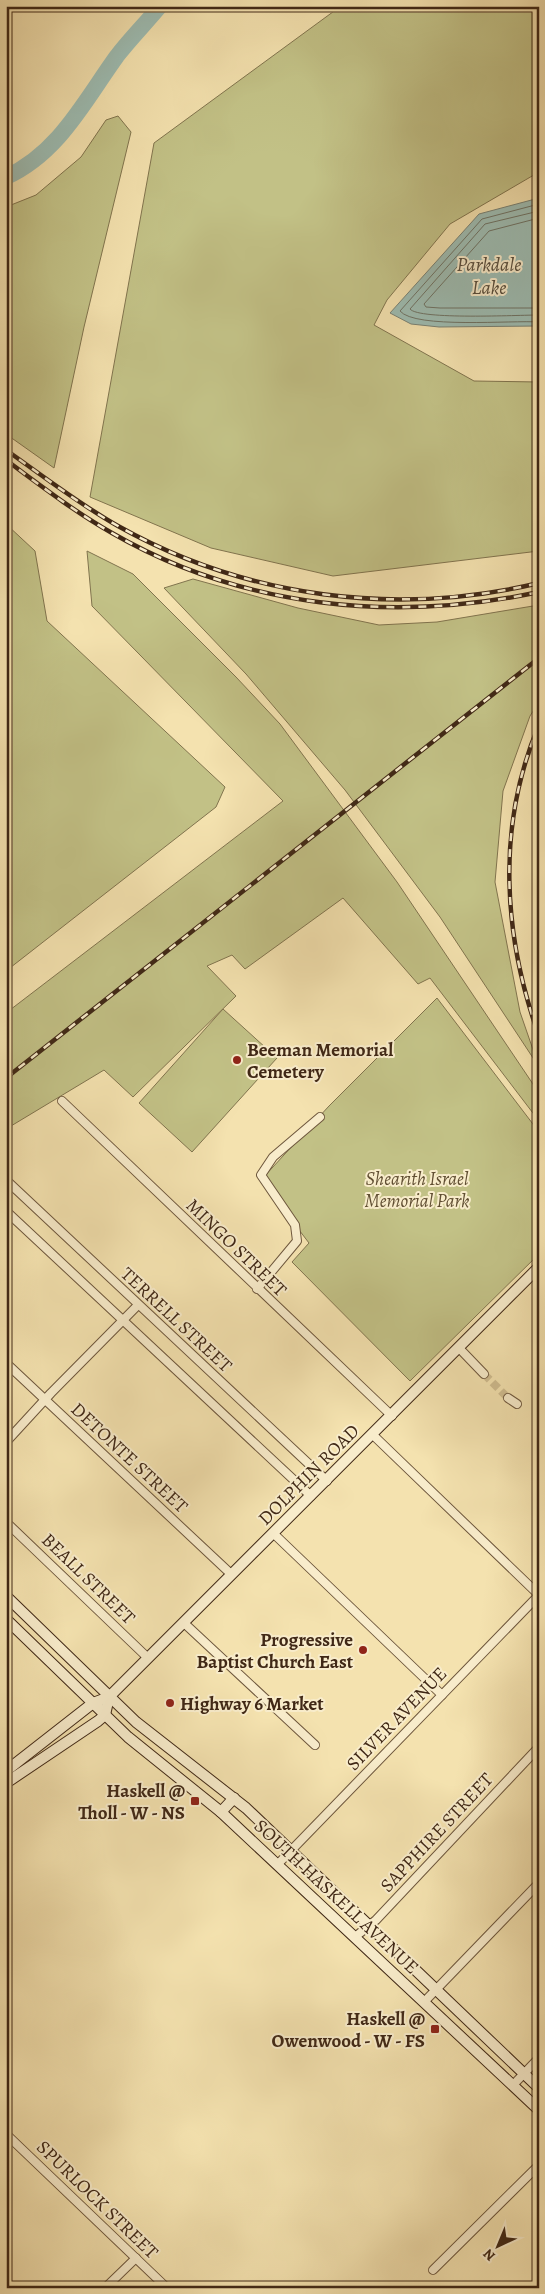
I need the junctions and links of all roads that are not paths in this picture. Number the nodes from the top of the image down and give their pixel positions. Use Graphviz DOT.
graph roads {
  1 [pos="62,1101"];
  2 [pos="320,1118"];
  3 [pos="6,1180"];
  4 [pos="6,1211"];
  5 [pos="536,1271"];
  6 [pos="257,1289"];
  7 [pos="138,1305"];
  8 [pos="121,1320"];
  9 [pos="459,1348"];
  10 [pos="6,1363"];
  11 [pos="484,1374"];
  12 [pos="508,1398"];
  13 [pos="45,1400"];
  14 [pos="517,1404"];
  15 [pos="392,1416"];
  16 [pos="373,1435"];
  17 [pos="6,1442"];
  18 [pos="326,1481"];
  19 [pos="311,1496"];
  20 [pos="6,1522"];
  21 [pos="273,1533"];
  22 [pos="232,1574"];
  23 [pos="539,1595"];
  24 [pos="6,1596"];
  25 [pos="6,1619"];
  26 [pos="184,1623"];
  27 [pos="148,1658"];
  28 [pos="442,1694"];
  29 [pos="109,1697"];
  30 [pos="93,1703"];
  31 [pos="105,1715"];
  32 [pos="315,1745"];
  33 [pos="539,1747"];
  34 [pos="7,1769"];
  35 [pos="6,1783"];
  36 [pos="234,1798"];
  37 [pos="221,1812"];
  38 [pos="291,1850"];
  39 [pos="278,1864"];
  40 [pos="539,1883"];
  41 [pos="370,1925"];
  42 [pos="356,1937"];
  43 [pos="437,1989"];
  44 [pos="425,2002"];
  45 [pos="539,2058"];
  46 [pos="524,2074"];
  47 [pos="513,2085"];
  48 [pos="539,2088"];
  49 [pos="539,2110"];
  50 [pos="6,2134"];
  51 [pos="539,2165"];
  52 [pos="136,2258"];
  53 [pos="433,2270"];
  54 [pos="105,2288"];
  55 [pos="167,2288"];
  1 -- 6 [label="street, MINGO STREET"];
  2 -- 6 [label="street"];
  3 -- 7 [label="street, TERRELL STREET"];
  4 -- 8 [label="street, TERRELL STREET"];
  5 -- 9 [label="main road, DOLPHIN ROAD"];
  6 -- 15 [label="street, MINGO STREET"];
  7 -- 8 [label="street"];
  7 -- 18 [label="street, TERRELL STREET"];
  8 -- 13 [label="street"];
  8 -- 19 [label="street, TERRELL STREET"];
  9 -- 11 [label="street"];
  9 -- 15 [label="main road, DOLPHIN ROAD"];
  10 -- 13 [label="street, DETONTE STREET"];
  12 -- 14 [label="street"];
  13 -- 17 [label="street"];
  13 -- 22 [label="street, DETONTE STREET"];
  15 -- 16 [label="main road, DOLPHIN ROAD"];
  16 -- 18 [label="main road, DOLPHIN ROAD"];
  16 -- 23 [label="street"];
  18 -- 19 [label="main road, DOLPHIN ROAD"];
  19 -- 21 [label="main road, DOLPHIN ROAD"];
  20 -- 27 [label="street, BEALL STREET"];
  21 -- 22 [label="main road, DOLPHIN ROAD"];
  21 -- 28 [label="street"];
  22 -- 26 [label="main road, DOLPHIN ROAD"];
  23 -- 28 [label="street, SILVER AVENUE"];
  24 -- 29 [label="main road, SOUTH HASKELL AVENUE"];
  25 -- 30 [label="main road, SOUTH HASKELL AVENUE"];
  26 -- 27 [label="main road, DOLPHIN ROAD"];
  26 -- 32 [label="street"];
  27 -- 29 [label="main road, DOLPHIN ROAD"];
  28 -- 38 [label="street, SILVER AVENUE"];
  29 -- 30 [label="main road, DOLPHIN ROAD"];
  29 -- 31 [label="main road"];
  29 -- 36 [label="main road, SOUTH HASKELL AVENUE"];
  30 -- 31 [label="main road, SOUTH HASKELL AVENUE"];
  30 -- 34 [label="main road, DOLPHIN ROAD"];
  31 -- 35 [label="main road"];
  31 -- 37 [label="main road, SOUTH HASKELL AVENUE"];
  33 -- 41 [label="street, SAPPHIRE STREET"];
  36 -- 37 [label="main road"];
  36 -- 38 [label="main road, SOUTH HASKELL AVENUE"];
  37 -- 39 [label="main road, SOUTH HASKELL AVENUE"];
  38 -- 39 [label="street, SILVER AVENUE"];
  38 -- 41 [label="main road, SOUTH HASKELL AVENUE"];
  39 -- 42 [label="main road, SOUTH HASKELL AVENUE"];
  40 -- 43 [label="street"];
  41 -- 42 [label="street, SAPPHIRE STREET"];
  41 -- 43 [label="main road, SOUTH HASKELL AVENUE"];
  42 -- 44 [label="main road, SOUTH HASKELL AVENUE"];
  43 -- 44 [label="street"];
  43 -- 46 [label="main road, SOUTH HASKELL AVENUE"];
  44 -- 47 [label="main road, SOUTH HASKELL AVENUE"];
  45 -- 46 [label="street"];
  46 -- 47 [label="street"];
  46 -- 48 [label="main road, SOUTH HASKELL AVENUE"];
  47 -- 49 [label="main road, SOUTH HASKELL AVENUE"];
  50 -- 52 [label="street, SPURLOCK STREET"];
  51 -- 53 [label="street"];
  52 -- 54 [label="street"];
  52 -- 55 [label="street, SPURLOCK STREET"];
}
